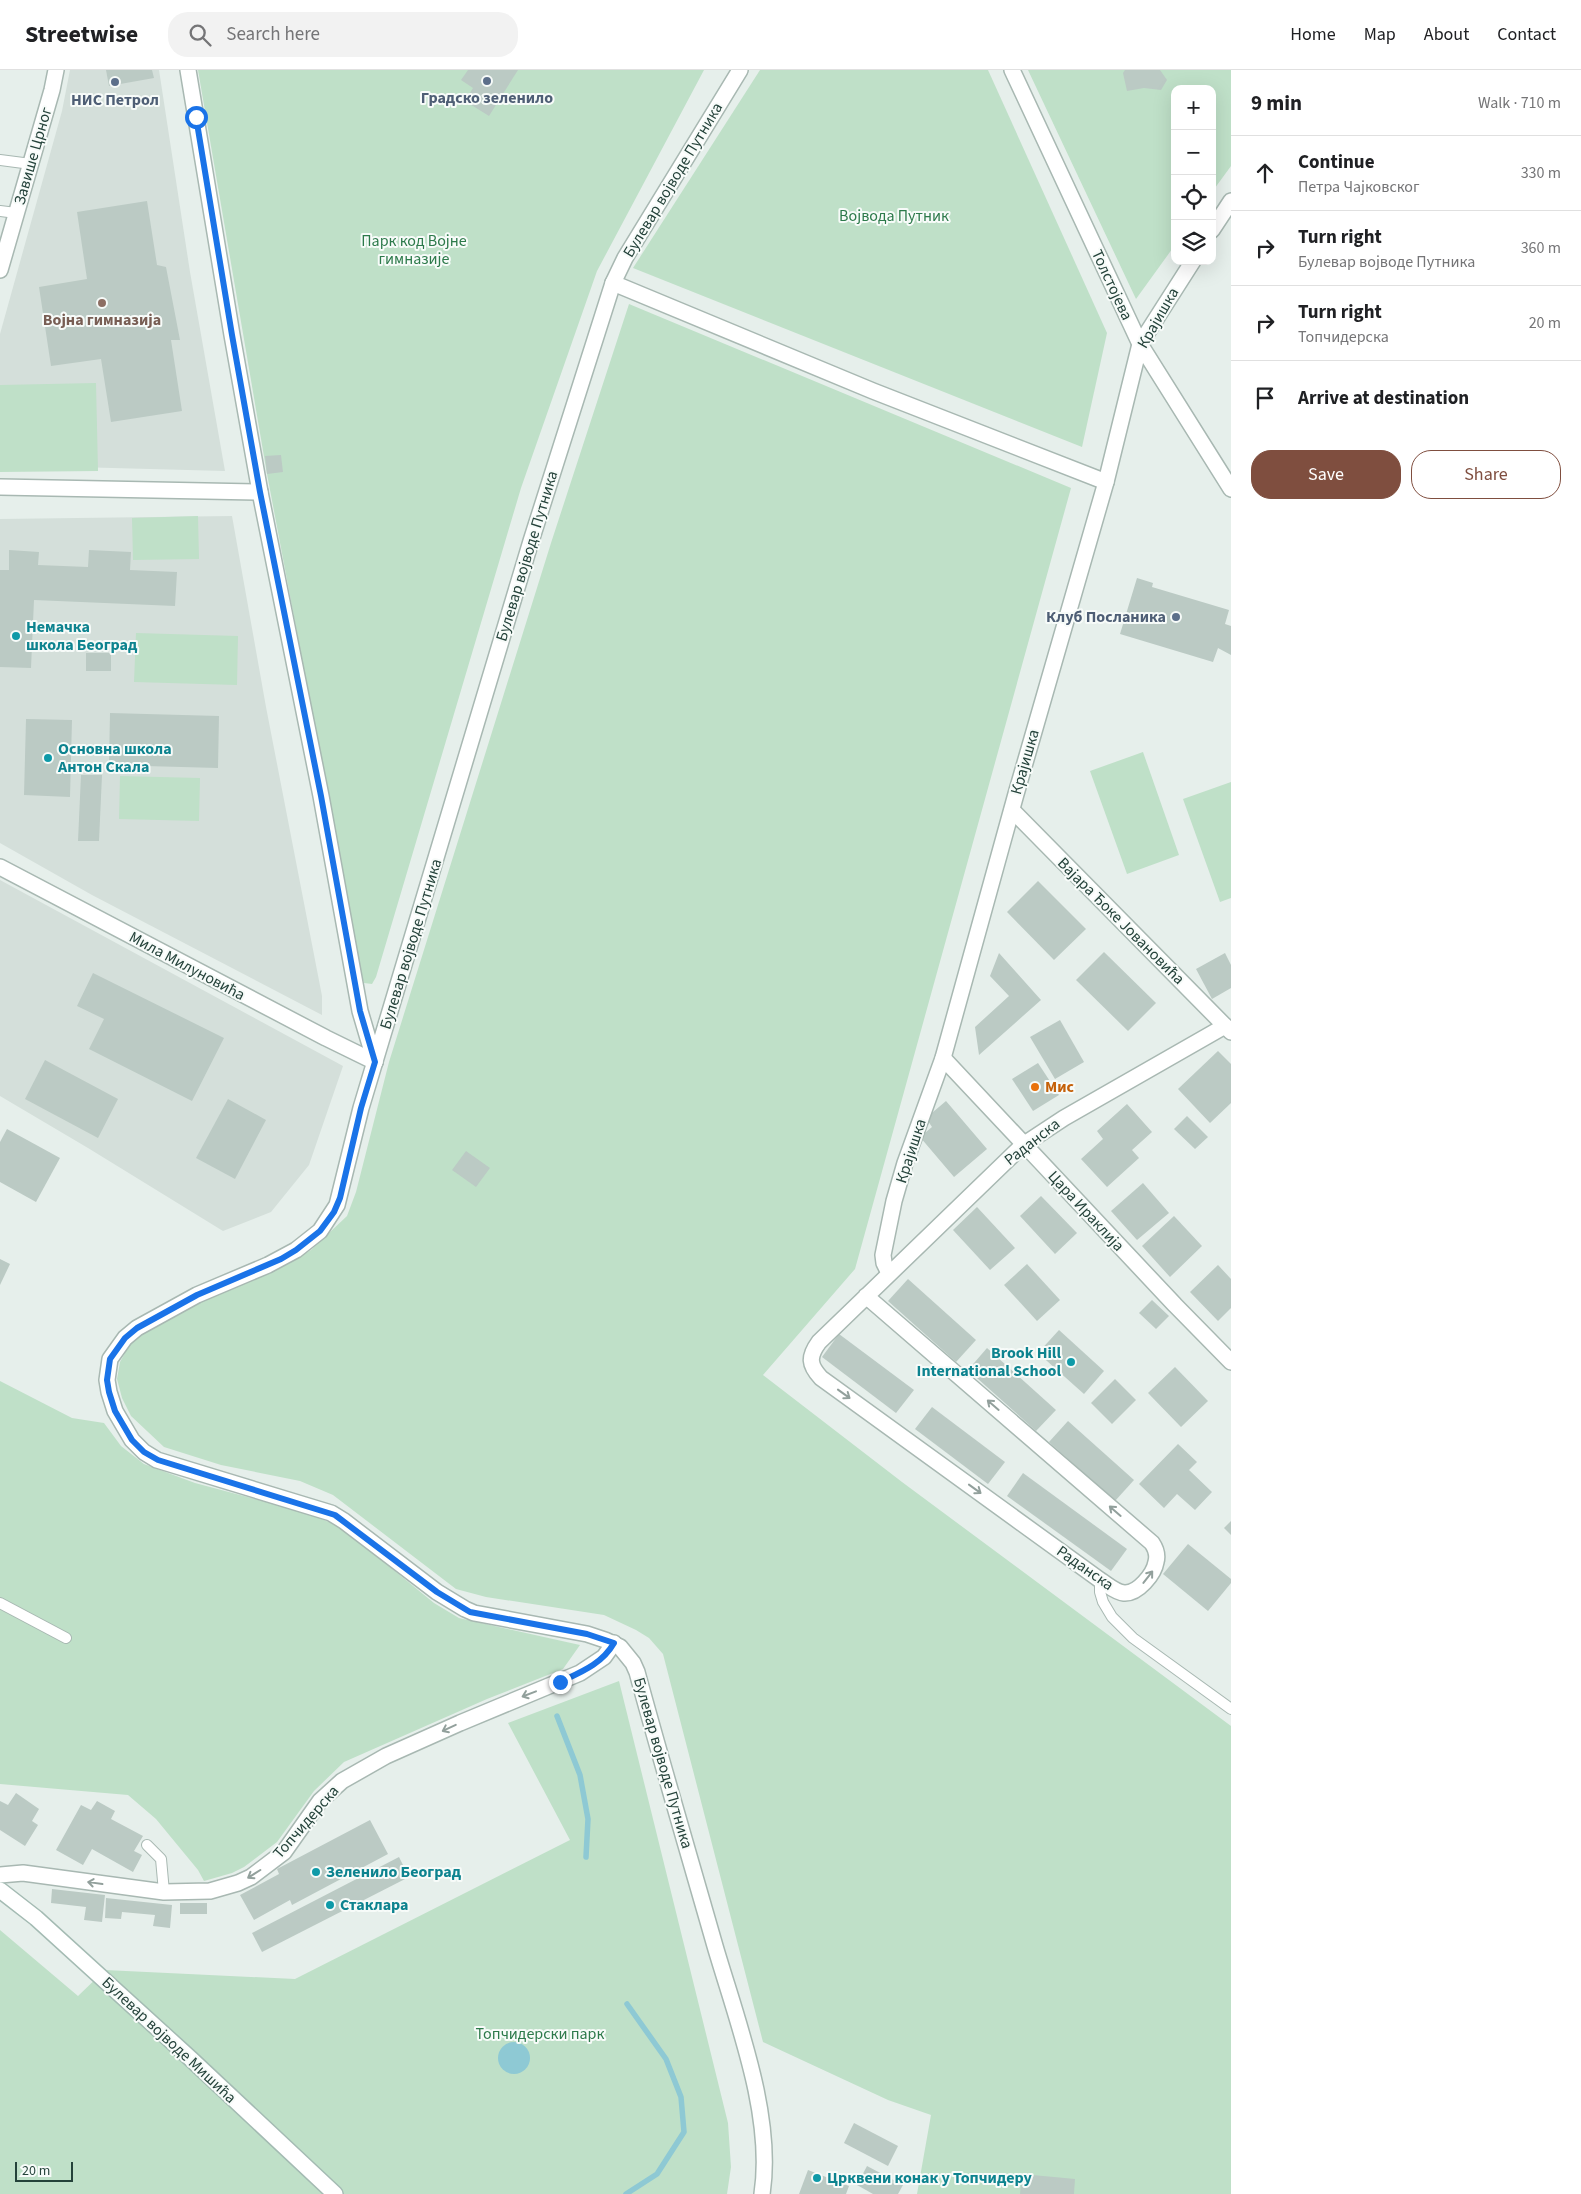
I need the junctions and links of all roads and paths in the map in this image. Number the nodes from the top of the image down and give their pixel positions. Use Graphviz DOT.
graph roads {
  1 [pos="56,70"];
  2 [pos="188,70"];
  3 [pos="740,70"];
  4 [pos="1012,70"];
  5 [pos="0,160"];
  6 [pos="31,164"];
  7 [pos="1231,201"];
  8 [pos="0,211"];
  9 [pos="16,212"];
  10 [pos="1216,224"];
  11 [pos="1189,265"];
  12 [pos="0,270"];
  13 [pos="613,283"];
  14 [pos="1140,344"];
  15 [pos="1106,482"];
  16 [pos="0,487"];
  17 [pos="1231,489"];
  18 [pos="260,492"];
  19 [pos="1012,810"];
  20 [pos="0,868"];
  21 [pos="1228,1029"];
  22 [pos="943,1058"];
  23 [pos="375,1062"];
  24 [pos="1023,1145"];
  25 [pos="889,1273"];
  26 [pos="866,1296"];
  27 [pos="1231,1362"];
  28 [pos="1100,1580"];
  29 [pos="0,1603"];
  30 [pos="66,1638"];
  31 [pos="614,1643"];
  32 [pos="1231,1709"];
  33 [pos="147,1845"];
  34 [pos="0,1874"];
  35 [pos="0,1890"];
  36 [pos="164,1892"];
  37 [pos="335,2194"];
  38 [pos="762,2194"];
  1 -- 6 [label="street, Завише Црног"];
  2 -- 18 [label="street"];
  3 -- 13 [label="street, Булевар војводе Путника"];
  4 -- 14 [label="street, Толстојева"];
  5 -- 6 [label="lane"];
  6 -- 9 [label="street, Завише Црног"];
  7 -- 10 [label="street"];
  8 -- 9 [label="lane"];
  9 -- 12 [label="street, Завише Црног"];
  11 -- 14 [label="street, Крајишка"];
  13 -- 15 [label="street"];
  13 -- 23 [label="street, Булевар војводе Путника"];
  14 -- 15 [label="street, Крајишка"];
  14 -- 17 [label="street, Толстојева"];
  15 -- 19 [label="street, Крајишка"];
  16 -- 18 [label="street"];
  18 -- 23 [label="street"];
  19 -- 21 [label="street, Вајара Ђоке Јовановића"];
  19 -- 22 [label="street, Крајишка"];
  20 -- 23 [label="street, Мила Милуновића"];
  21 -- 24 [label="street, Раданска"];
  22 -- 24 [label="street, Цара Ираклија"];
  22 -- 25 [label="street, Крајишка"];
  23 -- 31 [label="street, Булевар војводе Путника"];
  24 -- 25 [label="street, Раданска"];
  24 -- 27 [label="street, Цара Ираклија"];
  25 -- 26 [label="street, Раданска"];
  26 -- 28 [label="street, Раданска, one-way"];
  28 -- 26 [label="street, Раданска, one-way"];
  28 -- 32 [label="lane"];
  29 -- 30 [label="lane"];
  31 -- 36 [label="street, Топчидерска, one-way"];
  31 -- 38 [label="street, Булевар војводе Путника"];
  33 -- 36 [label="lane"];
  36 -- 34 [label="street, Топчидерска, one-way"];
  35 -- 37 [label="street, Булевар војводе Мишића"];
}
